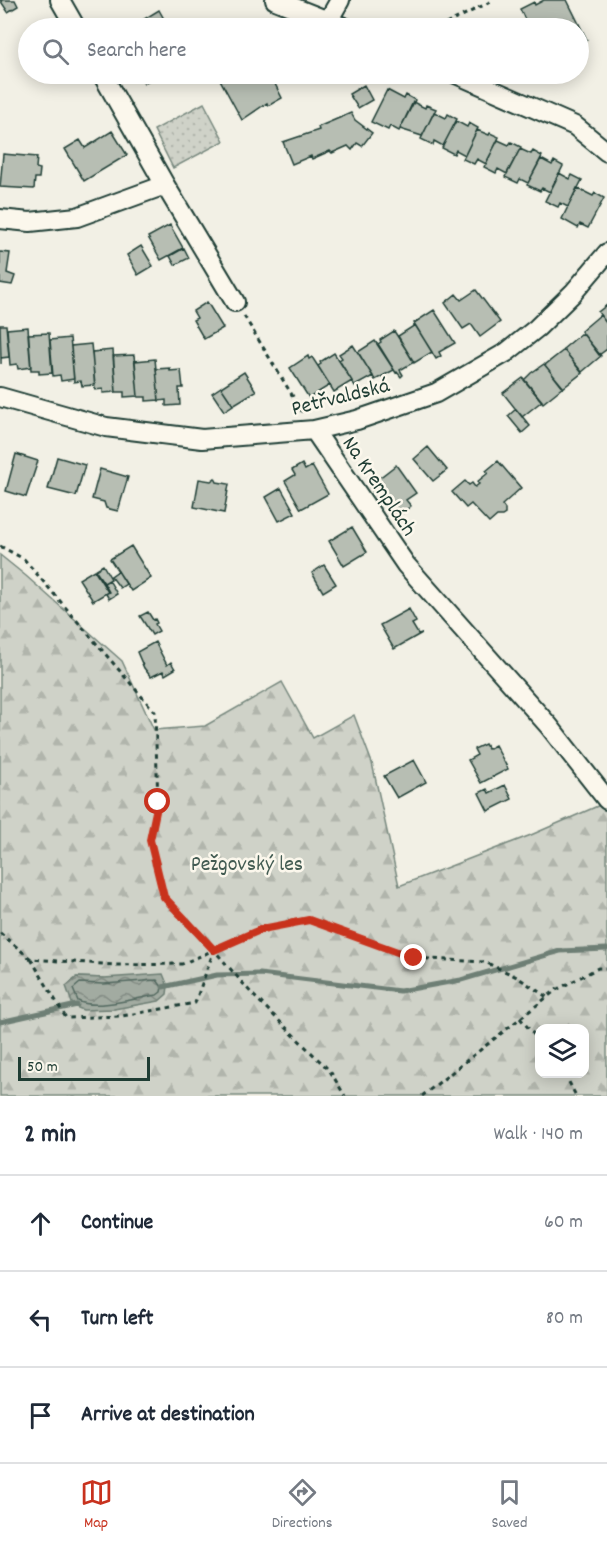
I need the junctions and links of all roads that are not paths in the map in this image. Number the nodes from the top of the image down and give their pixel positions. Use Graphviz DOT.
graph roads {
  1 [pos="60,0"];
  2 [pos="275,0"];
  3 [pos="340,0"];
  4 [pos="70,18"];
  5 [pos="320,18"];
  6 [pos="330,18"];
  7 [pos="108,84"];
  8 [pos="479,84"];
  9 [pos="607,152"];
  10 [pos="165,185"];
  11 [pos="0,219"];
  12 [pos="607,253"];
  13 [pos="235,302"];
  14 [pos="0,397"];
  15 [pos="314,430"];
  16 [pos="607,800"];
  1 -- 4 [label="street"];
  2 -- 5 [label="street"];
  3 -- 6 [label="street"];
  7 -- 10 [label="street"];
  8 -- 9 [label="street"];
  10 -- 11 [label="street"];
  10 -- 13 [label="street"];
  12 -- 15 [label="street, Petřvaldská"];
  14 -- 15 [label="street, Petřvaldská"];
  15 -- 16 [label="street, Na Kremplách"];
}
